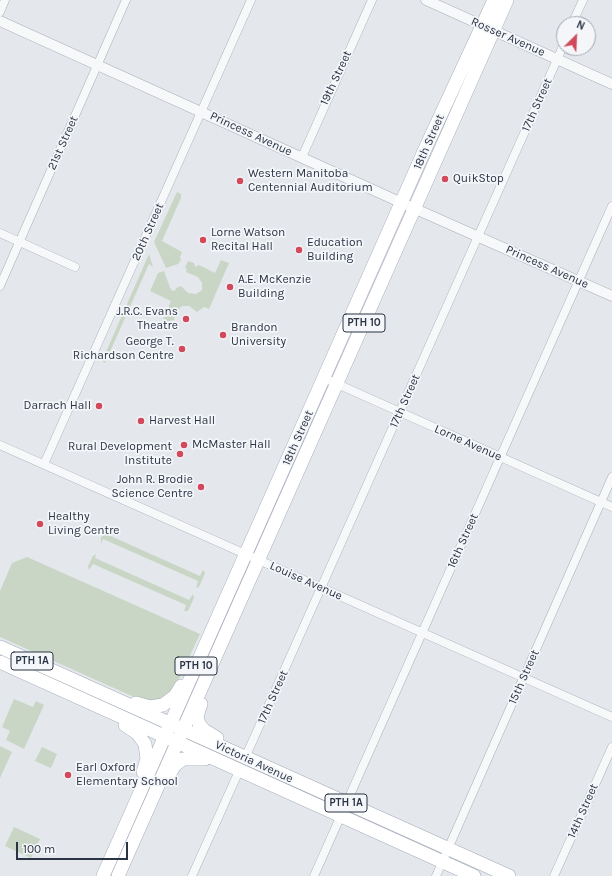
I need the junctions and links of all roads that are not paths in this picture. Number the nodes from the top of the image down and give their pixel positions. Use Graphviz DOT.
graph roads {
  1 [pos="5,0"];
  2 [pos="126,0"];
  3 [pos="251,0"];
  4 [pos="372,0"];
  5 [pos="426,0"];
  6 [pos="494,0"];
  7 [pos="507,0"];
  8 [pos="583,0"];
  9 [pos="0,12"];
  10 [pos="576,16"];
  11 [pos="0,21"];
  12 [pos="488,28"];
  13 [pos="559,56"];
  14 [pos="558,59"];
  15 [pos="98,64"];
  16 [pos="612,84"];
  17 [pos="202,112"];
  18 [pos="302,157"];
  19 [pos="402,203"];
  20 [pos="612,206"];
  21 [pos="415,208"];
  22 [pos="0,233"];
  23 [pos="479,236"];
  24 [pos="20,242"];
  25 [pos="75,266"];
  26 [pos="579,281"];
  27 [pos="0,286"];
  28 [pos="612,296"];
  29 [pos="324,378"];
  30 [pos="337,384"];
  31 [pos="400,413"];
  32 [pos="0,445"];
  33 [pos="501,458"];
  34 [pos="44,464"];
  35 [pos="612,477"];
  36 [pos="601,502"];
  37 [pos="612,507"];
  38 [pos="246,555"];
  39 [pos="258,560"];
  40 [pos="322,588"];
  41 [pos="222,608"];
  42 [pos="422,633"];
  43 [pos="220,645"];
  44 [pos="0,647"];
  45 [pos="0,662"];
  46 [pos="64,676"];
  47 [pos="524,678"];
  48 [pos="57,688"];
  49 [pos="612,717"];
  50 [pos="170,724"];
  51 [pos="183,730"];
  52 [pos="165,737"];
  53 [pos="177,743"];
  54 [pos="612,747"];
  55 [pos="246,756"];
  56 [pos="224,764"];
  57 [pos="239,771"];
  58 [pos="347,804"];
  59 [pos="341,816"];
  60 [pos="129,818"];
  61 [pos="141,823"];
  62 [pos="448,849"];
  63 [pos="442,862"];
  64 [pos="103,876"];
  65 [pos="118,876"];
  66 [pos="192,876"];
  67 [pos="314,876"];
  68 [pos="436,876"];
  69 [pos="474,876"];
  70 [pos="508,876"];
  71 [pos="554,876"];
  1 -- 9 [label="street"];
  2 -- 15 [label="street, 21st Street"];
  3 -- 17 [label="street, 20th Street"];
  4 -- 18 [label="street, 19th Street"];
  5 -- 12 [label="street, Rosser Avenue"];
  6 -- 12 [label="main road, 18th Street / PTH 10"];
  7 -- 12 [label="main road, 18th Street / PTH 10"];
  8 -- 10 [label="street"];
  11 -- 15 [label="street, Princess Avenue"];
  12 -- 14 [label="street, Rosser Avenue"];
  12 -- 19 [label="main road, 18th Street / PTH 10"];
  12 -- 21 [label="main road, 18th Street / PTH 10"];
  13 -- 14 [label="street, 17th Street"];
  14 -- 16 [label="street, Rosser Avenue"];
  14 -- 23 [label="street, 17th Street"];
  15 -- 17 [label="street, Princess Avenue"];
  15 -- 24 [label="street, 21st Street"];
  17 -- 18 [label="street, Princess Avenue"];
  17 -- 34 [label="street, 20th Street"];
  18 -- 19 [label="street, Princess Avenue"];
  19 -- 21 [label="street, Princess Avenue"];
  19 -- 29 [label="main road, 18th Street / PTH 10"];
  20 -- 26 [label="street, 16th Street"];
  21 -- 23 [label="street, Princess Avenue"];
  21 -- 30 [label="main road, 18th Street / PTH 10"];
  22 -- 24 [label="street"];
  23 -- 26 [label="street, Princess Avenue"];
  23 -- 31 [label="street, 17th Street"];
  24 -- 25 [label="street"];
  24 -- 27 [label="street, 21st Street"];
  26 -- 28 [label="street, Princess Avenue"];
  26 -- 33 [label="street, 16th Street"];
  29 -- 30 [label="street, Lorne Avenue"];
  29 -- 38 [label="main road, 18th Street / PTH 10"];
  30 -- 31 [label="street, Lorne Avenue"];
  30 -- 39 [label="main road, 18th Street / PTH 10"];
  31 -- 33 [label="street, Lorne Avenue"];
  31 -- 40 [label="street, 17th Street"];
  32 -- 34 [label="street, Louise Avenue"];
  33 -- 36 [label="street, Lorne Avenue"];
  33 -- 42 [label="street, 16th Street"];
  34 -- 38 [label="street, Louise Avenue"];
  35 -- 36 [label="street, 15th Street"];
  36 -- 37 [label="street, Lorne Avenue"];
  36 -- 47 [label="street, 15th Street"];
  38 -- 39 [label="street, Louise Avenue"];
  38 -- 41 [label="main road, 18th Street / PTH 10"];
  39 -- 40 [label="street, Louise Avenue"];
  39 -- 43 [label="main road, 18th Street / PTH 10"];
  40 -- 42 [label="street, Louise Avenue"];
  40 -- 55 [label="street, 17th Street"];
  41 -- 46 [label="main road"];
  41 -- 50 [label="main road, 18th Street / PTH 10"];
  42 -- 47 [label="street, Louise Avenue"];
  42 -- 58 [label="street, 16th Street"];
  43 -- 51 [label="main road, 18th Street / PTH 10"];
  43 -- 55 [label="main road"];
  44 -- 46 [label="main road, Victoria Avenue / PTH 1A"];
  45 -- 48 [label="main road, Victoria Avenue / PTH 1A"];
  46 -- 50 [label="main road, Victoria Avenue / PTH 1A"];
  47 -- 49 [label="street, Louise Avenue"];
  47 -- 62 [label="street, 15th Street"];
  48 -- 52 [label="main road, Victoria Avenue / PTH 1A"];
  48 -- 60 [label="main road"];
  50 -- 51 [label="main road, Victoria Avenue / PTH 1A"];
  50 -- 52 [label="main road, 18th Street / PTH 10"];
  51 -- 53 [label="main road, 18th Street / PTH 10"];
  51 -- 55 [label="main road, Victoria Avenue / PTH 1A"];
  52 -- 53 [label="main road, Victoria Avenue / PTH 1A"];
  52 -- 60 [label="main road, 18th Street / PTH 10"];
  53 -- 56 [label="main road, Victoria Avenue / PTH 1A"];
  53 -- 61 [label="main road, 18th Street / PTH 10"];
  54 -- 71 [label="street, 14th Street"];
  55 -- 58 [label="main road, Victoria Avenue / PTH 1A"];
  56 -- 57 [label="main road, Victoria Avenue / PTH 1A"];
  56 -- 61 [label="main road"];
  57 -- 59 [label="main road, Victoria Avenue / PTH 1A"];
  57 -- 66 [label="street"];
  58 -- 59 [label="street, 16th Street"];
  58 -- 62 [label="main road, Victoria Avenue / PTH 1A"];
  59 -- 63 [label="main road, Victoria Avenue / PTH 1A"];
  59 -- 67 [label="street, 16th Street"];
  60 -- 64 [label="main road, 18th Street / PTH 10"];
  61 -- 65 [label="main road, 18th Street / PTH 10"];
  62 -- 63 [label="street, 15th Street"];
  62 -- 70 [label="main road, Victoria Avenue / PTH 1A"];
  63 -- 68 [label="street, 15th Street"];
  63 -- 69 [label="main road, Victoria Avenue / PTH 1A"];
}
